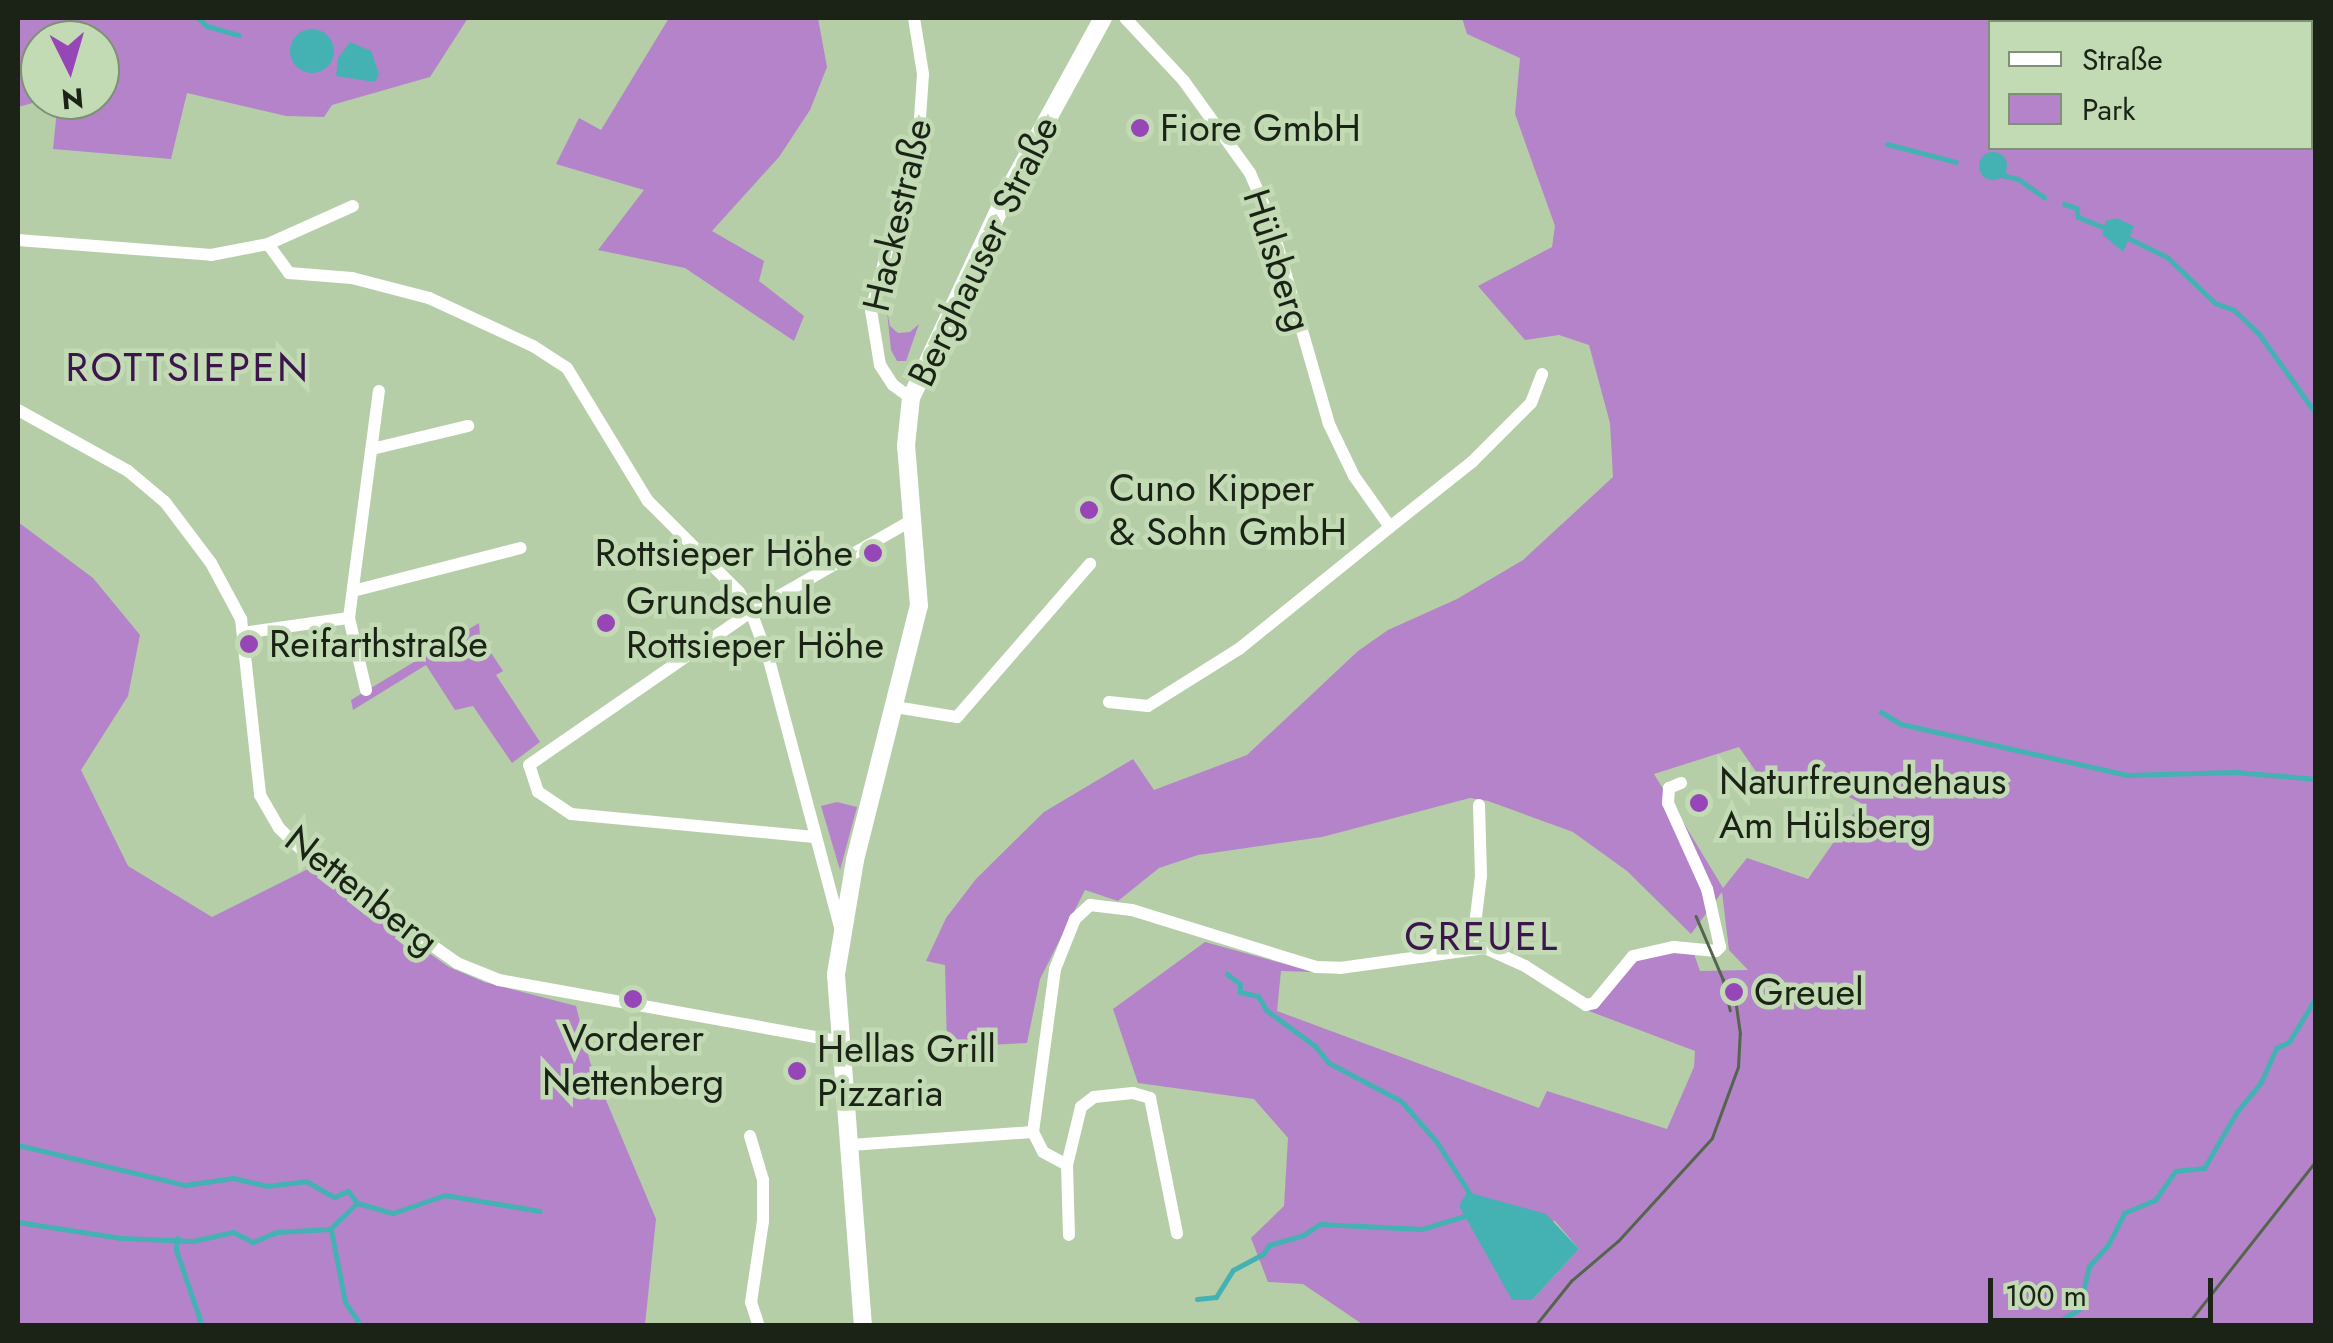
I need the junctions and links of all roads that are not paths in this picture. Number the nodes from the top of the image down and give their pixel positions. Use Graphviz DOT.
graph roads {
  1 [pos="914,18"];
  2 [pos="1102,18"];
  3 [pos="1124,18"];
  4 [pos="353,206"];
  5 [pos="18,240"];
  6 [pos="268,244"];
  7 [pos="1542,374"];
  8 [pos="379,391"];
  9 [pos="912,398"];
  10 [pos="18,410"];
  11 [pos="468,426"];
  12 [pos="372,450"];
  13 [pos="914,519"];
  14 [pos="1390,527"];
  15 [pos="521,548"];
  16 [pos="1090,564"];
  17 [pos="353,591"];
  18 [pos="751,612"];
  19 [pos="349,618"];
  20 [pos="243,633"];
  21 [pos="366,690"];
  22 [pos="1109,702"];
  23 [pos="896,707"];
  24 [pos="1681,783"];
  25 [pos="1479,805"];
  26 [pos="814,838"];
  27 [pos="842,932"];
  28 [pos="1472,949"];
  29 [pos="842,1042"];
  30 [pos="1033,1132"];
  31 [pos="750,1136"];
  32 [pos="851,1145"];
  33 [pos="1067,1166"];
  34 [pos="1178,1233"];
  35 [pos="1069,1235"];
  36 [pos="759,1326"];
  37 [pos="862,1326"];
  1 -- 9 [label="street, Hackestraße"];
  2 -- 9 [label="street, Berghauser Straße"];
  3 -- 14 [label="street, Hülsberg"];
  4 -- 6 [label="street"];
  5 -- 6 [label="street"];
  6 -- 18 [label="street"];
  7 -- 14 [label="street"];
  8 -- 12 [label="street"];
  9 -- 13 [label="street, Berghauser Straße"];
  10 -- 20 [label="street, Nettenberg"];
  11 -- 12 [label="street"];
  12 -- 17 [label="street"];
  13 -- 18 [label="street"];
  13 -- 23 [label="street, Berghauser Straße"];
  14 -- 22 [label="street"];
  15 -- 17 [label="street"];
  16 -- 23 [label="street"];
  17 -- 19 [label="street"];
  18 -- 26 [label="street"];
  18 -- 26 [label="street"];
  19 -- 20 [label="street"];
  19 -- 21 [label="street"];
  20 -- 29 [label="street, Nettenberg"];
  23 -- 27 [label="street, Berghauser Straße"];
  24 -- 28 [label="street"];
  25 -- 28 [label="street"];
  26 -- 27 [label="street"];
  27 -- 29 [label="street, Berghauser Straße"];
  28 -- 30 [label="street"];
  29 -- 32 [label="street, Berghauser Straße"];
  30 -- 32 [label="street"];
  30 -- 33 [label="street"];
  31 -- 36 [label="street"];
  32 -- 37 [label="street, Berghauser Straße"];
  33 -- 34 [label="street"];
  33 -- 35 [label="street"];
}
